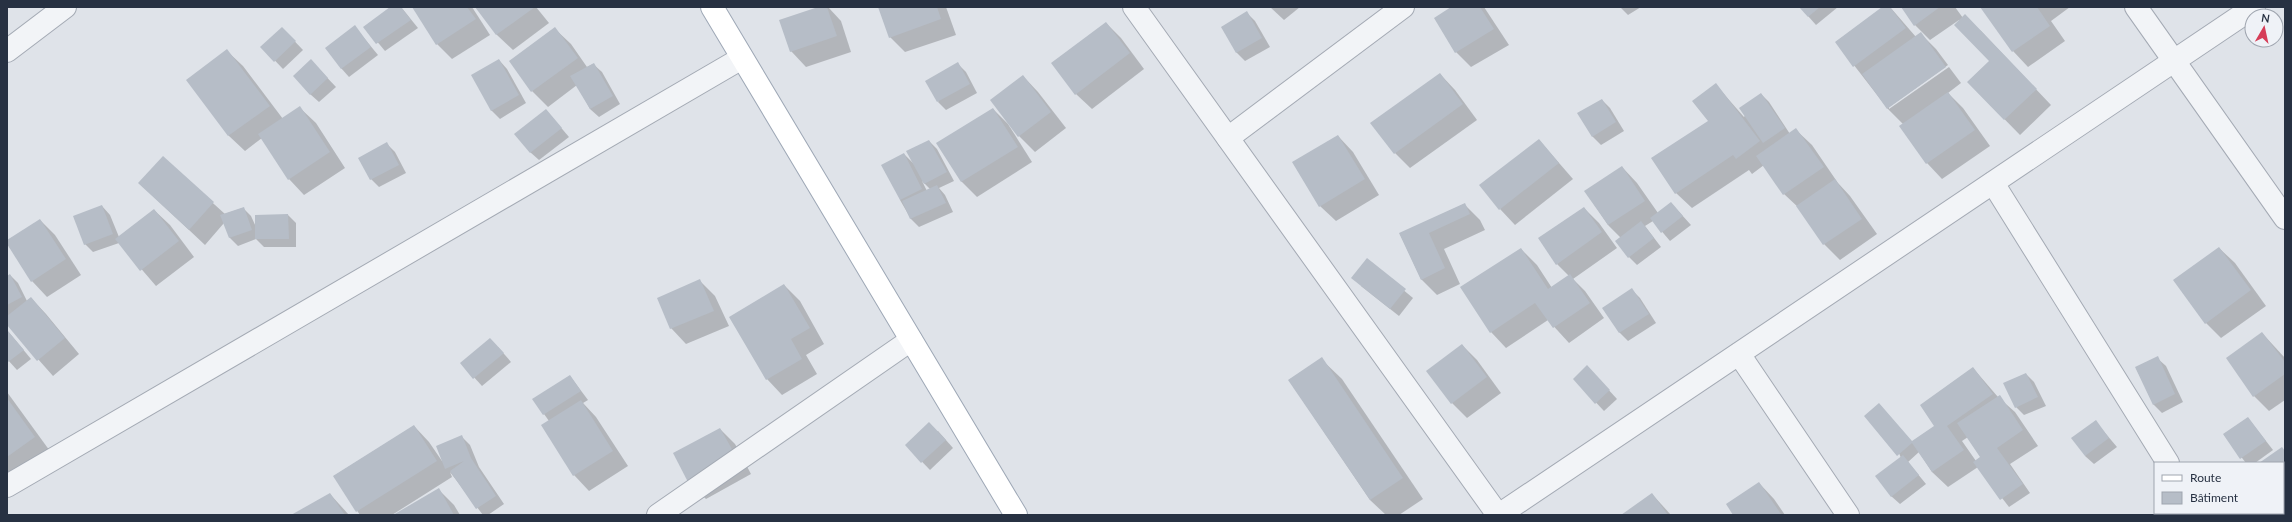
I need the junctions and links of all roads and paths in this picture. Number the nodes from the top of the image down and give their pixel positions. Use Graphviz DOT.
graph roads {
  1 [pos="65,7"];
  2 [pos="712,7"];
  3 [pos="1134,7"];
  4 [pos="1404,7"];
  5 [pos="2136,7"];
  6 [pos="2254,7"];
  7 [pos="7,51"];
  8 [pos="742,58"];
  9 [pos="2174,61"];
  10 [pos="1228,138"];
  11 [pos="1993,183"];
  12 [pos="2285,218"];
  13 [pos="911,340"];
  14 [pos="1739,354"];
  15 [pos="2167,462"];
  16 [pos="7,486"];
  17 [pos="658,515"];
  18 [pos="1016,515"];
  19 [pos="1499,515"];
  20 [pos="1848,515"];
  1 -- 7 [label="street"];
  2 -- 8 [label="main road"];
  3 -- 10 [label="street"];
  4 -- 10 [label="street"];
  5 -- 9 [label="street"];
  6 -- 9 [label="street"];
  8 -- 13 [label="main road"];
  8 -- 16 [label="street"];
  9 -- 11 [label="street"];
  9 -- 12 [label="street"];
  10 -- 19 [label="street"];
  11 -- 14 [label="street"];
  11 -- 15 [label="street"];
  13 -- 17 [label="street"];
  13 -- 18 [label="main road"];
  14 -- 19 [label="street"];
  14 -- 20 [label="street"];
}
